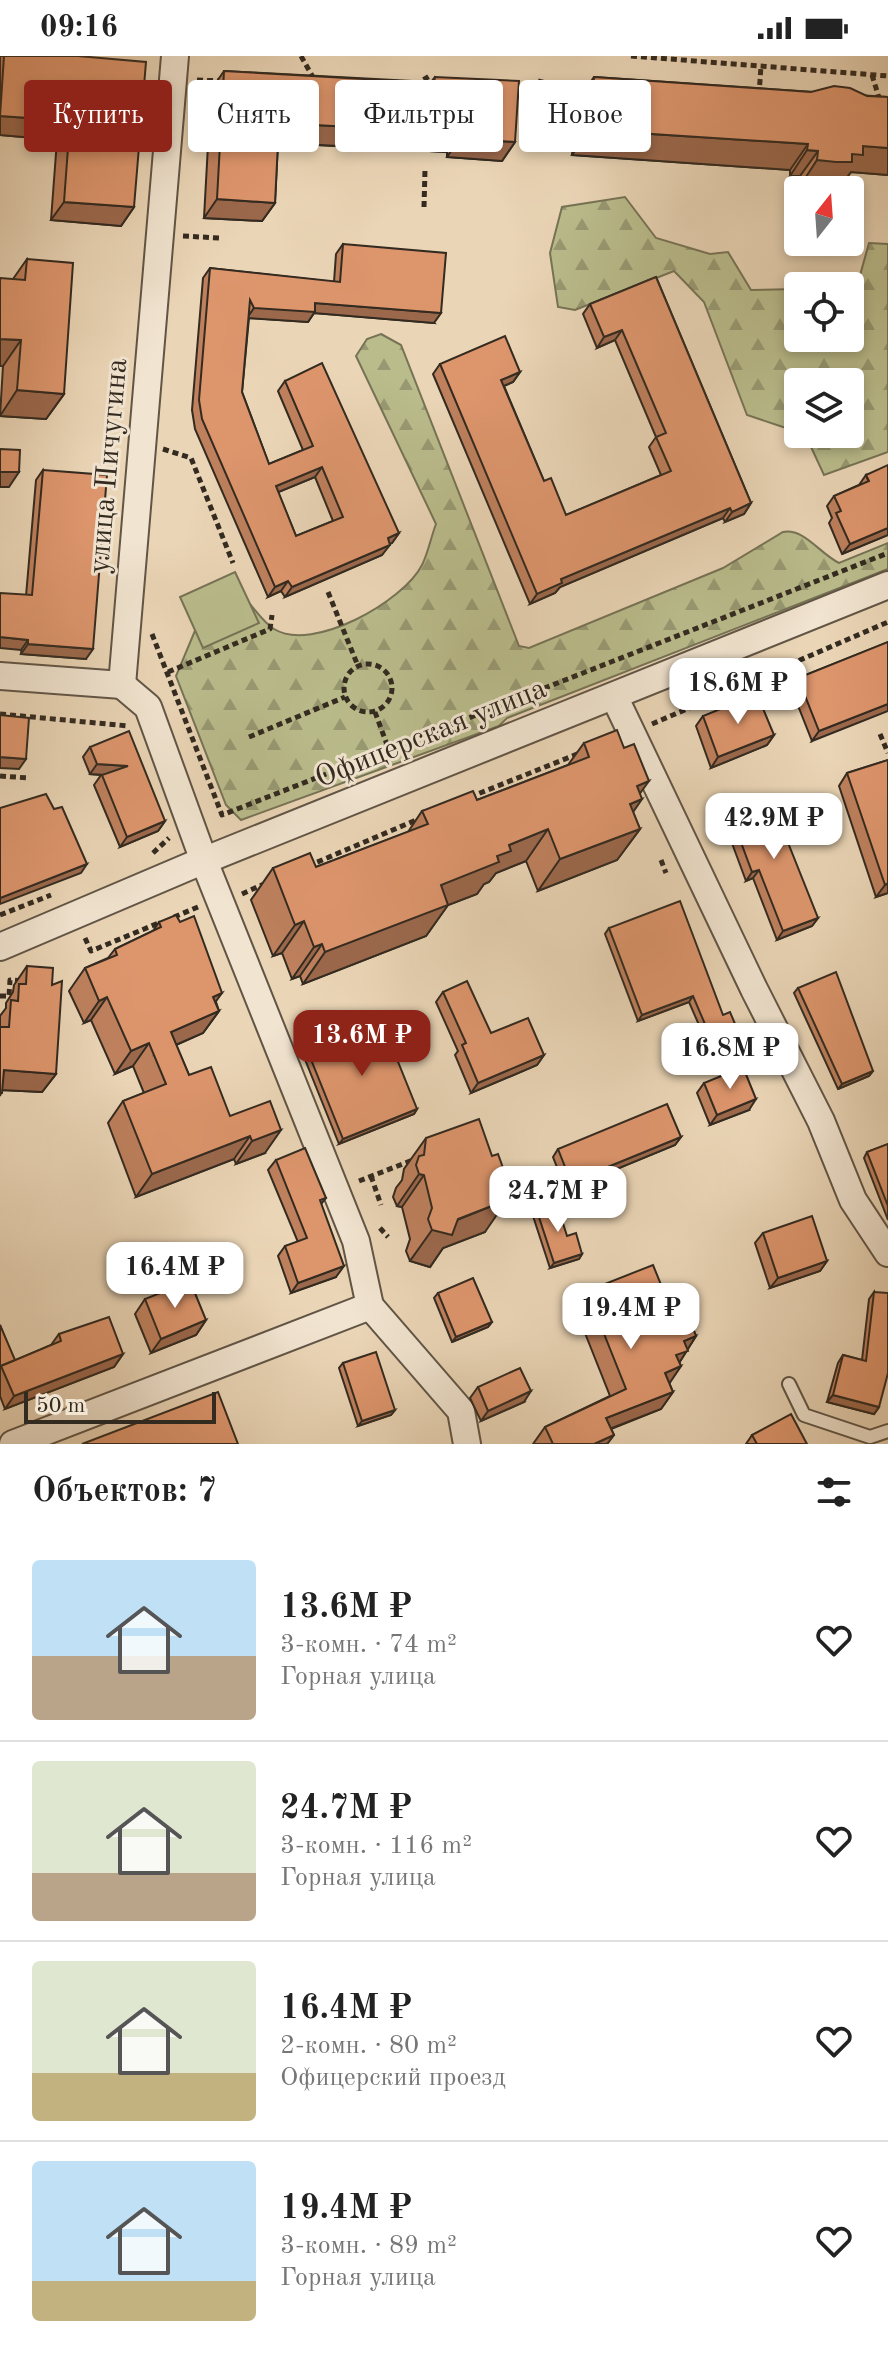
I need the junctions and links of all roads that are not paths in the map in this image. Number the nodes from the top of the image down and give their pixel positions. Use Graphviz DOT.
graph roads {
  1 [pos="175,56"];
  2 [pos="888,585"];
  3 [pos="0,676"];
  4 [pos="122,685"];
  5 [pos="614,696"];
  6 [pos="204,861"];
  7 [pos="0,947"];
  8 [pos="888,1253"];
  9 [pos="370,1306"];
  10 [pos="789,1384"];
  11 [pos="888,1431"];
  12 [pos="13,1444"];
  13 [pos="467,1444"];
  1 -- 4 [label="street, улица Пичугина"];
  2 -- 5 [label="street, Офицерская улица"];
  3 -- 4 [label="street"];
  4 -- 6 [label="street"];
  5 -- 6 [label="street, Офицерская улица"];
  5 -- 8 [label="street"];
  6 -- 7 [label="street, Офицерская улица"];
  6 -- 9 [label="street"];
  9 -- 12 [label="street"];
  9 -- 13 [label="street"];
  10 -- 11 [label="lane"];
}
